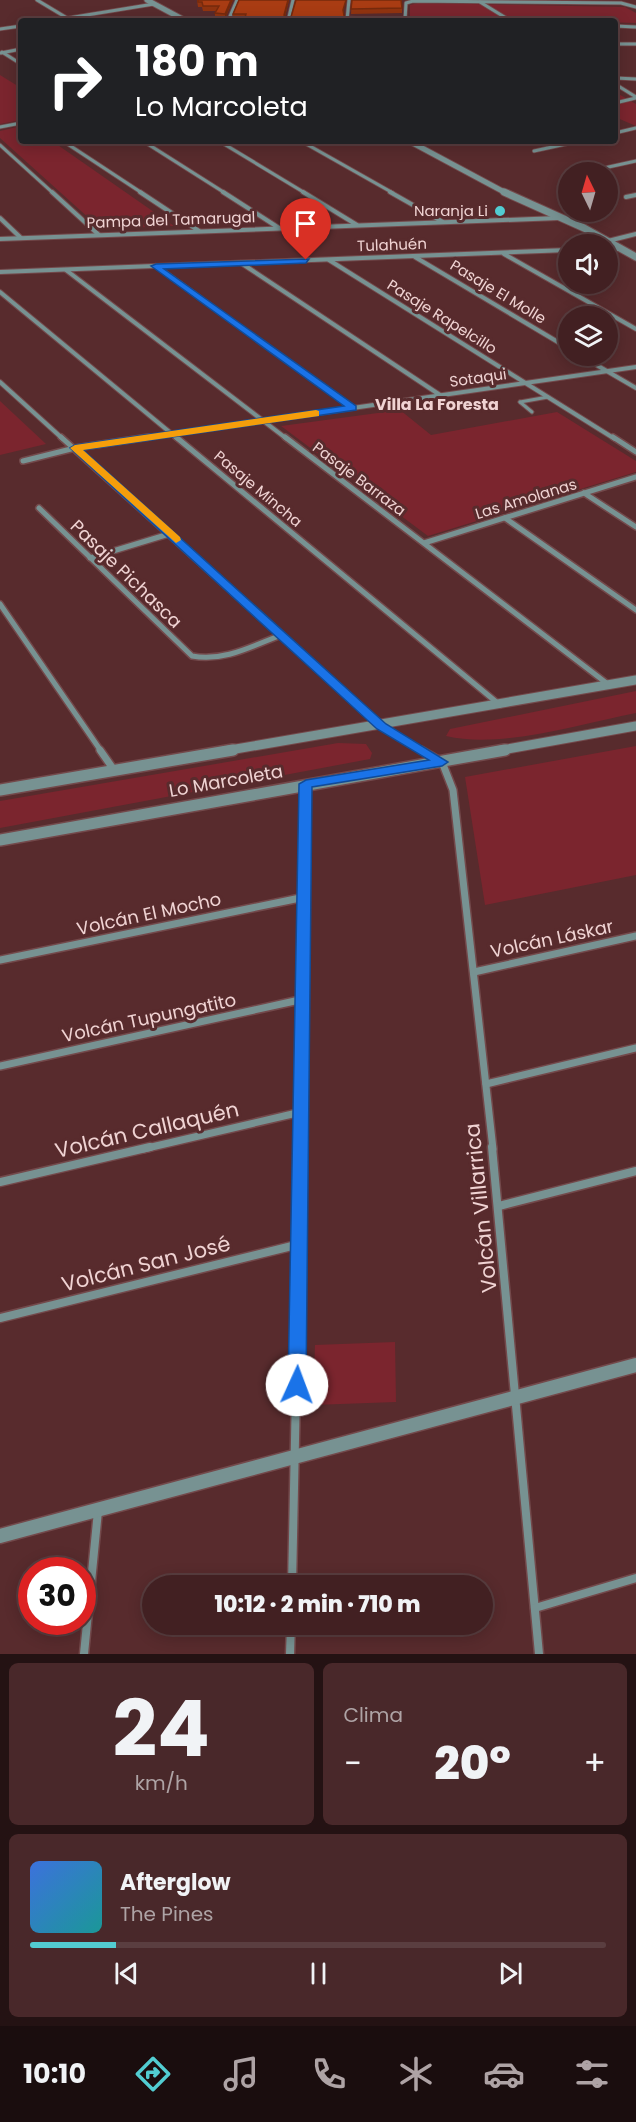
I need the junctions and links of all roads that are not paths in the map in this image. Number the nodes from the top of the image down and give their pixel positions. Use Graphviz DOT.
graph roads {
  1 [pos="37,0"];
  2 [pos="147,0"];
  3 [pos="237,0"];
  4 [pos="293,0"];
  5 [pos="350,0"];
  6 [pos="478,1"];
  7 [pos="154,4"];
  8 [pos="636,7"];
  9 [pos="68,18"];
  10 [pos="180,18"];
  11 [pos="229,18"];
  12 [pos="289,18"];
  13 [pos="347,18"];
  14 [pos="405,18"];
  15 [pos="506,18"];
  16 [pos="18,26"];
  17 [pos="618,26"];
  18 [pos="636,27"];
  19 [pos="0,29"];
  20 [pos="618,44"];
  21 [pos="636,44"];
  22 [pos="18,49"];
  23 [pos="1,52"];
  24 [pos="18,62"];
  25 [pos="618,78"];
  26 [pos="636,79"];
  27 [pos="618,86"];
  28 [pos="636,98"];
  29 [pos="618,102"];
  30 [pos="18,124"];
  31 [pos="0,127"];
  32 [pos="636,128"];
  33 [pos="618,132"];
  34 [pos="68,144"];
  35 [pos="148,144"];
  36 [pos="224,144"];
  37 [pos="306,144"];
  38 [pos="415,144"];
  39 [pos="567,144"];
  40 [pos="0,145"];
  41 [pos="534,152"];
  42 [pos="636,160"];
  43 [pos="618,164"];
  44 [pos="636,195"];
  45 [pos="626,197"];
  46 [pos="0,218"];
  47 [pos="558,218"];
  48 [pos="558,218"];
  49 [pos="443,222"];
  50 [pos="566,222"];
  51 [pos="357,225"];
  52 [pos="279,228"];
  53 [pos="199,231"];
  54 [pos="588,234"];
  55 [pos="636,234"];
  56 [pos="99,235"];
  57 [pos="21,238"];
  58 [pos="0,239"];
  59 [pos="618,241"];
  60 [pos="618,248"];
  61 [pos="558,250"];
  62 [pos="502,253"];
  63 [pos="415,256"];
  64 [pos="636,257"];
  65 [pos="328,260"];
  66 [pos="240,263"];
  67 [pos="156,266"];
  68 [pos="66,270"];
  69 [pos="0,272"];
  70 [pos="0,292"];
  71 [pos="636,329"];
  72 [pos="558,342"];
  73 [pos="599,366"];
  74 [pos="636,367"];
  75 [pos="608,371"];
  76 [pos="0,382"];
  77 [pos="525,383"];
  78 [pos="636,388"];
  79 [pos="440,395"];
  80 [pos="548,397"];
  81 [pos="352,408"];
  82 [pos="532,412"];
  83 [pos="264,421"];
  84 [pos="172,434"];
  85 [pos="75,448"];
  86 [pos="636,452"];
  87 [pos="23,461"];
  88 [pos="636,477"];
  89 [pos="584,494"];
  90 [pos="39,508"];
  91 [pos="505,518"];
  92 [pos="636,528"];
  93 [pos="169,534"];
  94 [pos="424,543"];
  95 [pos="90,558"];
  96 [pos="0,604"];
  97 [pos="636,610"];
  98 [pos="281,635"];
  99 [pos="636,680"];
  100 [pos="610,685"];
  101 [pos="500,705"];
  102 [pos="636,726"];
  103 [pos="382,727"];
  104 [pos="442,762"];
  105 [pos="114,770"];
  106 [pos="306,784"];
  107 [pos="0,790"];
  108 [pos="0,840"];
  109 [pos="305,897"];
  110 [pos="636,936"];
  111 [pos="0,960"];
  112 [pos="474,972"];
  113 [pos="304,999"];
  114 [pos="636,1048"];
  115 [pos="0,1066"];
  116 [pos="486,1084"];
  117 [pos="302,1112"];
  118 [pos="636,1172"];
  119 [pos="0,1182"];
  120 [pos="499,1206"];
  121 [pos="300,1244"];
  122 [pos="0,1318"];
  123 [pos="636,1365"];
  124 [pos="518,1395"];
  125 [pos="295,1455"];
  126 [pos="99,1509"];
  127 [pos="0,1536"];
  128 [pos="292,1575"];
  129 [pos="636,1578"];
  130 [pos="535,1608"];
  131 [pos="291,1635"];
  132 [pos="84,1654"];
  133 [pos="290,1654"];
  134 [pos="539,1654"];
  1 -- 9 [label="street"];
  2 -- 7 [label="street"];
  3 -- 11 [label="street"];
  4 -- 12 [label="street"];
  5 -- 13 [label="street"];
  6 -- 8 [label="street"];
  6 -- 14 [label="street"];
  6 -- 15 [label="street"];
  7 -- 9 [label="street"];
  7 -- 10 [label="street"];
  16 -- 19 [label="street"];
  17 -- 18 [label="street"];
  20 -- 21 [label="street"];
  22 -- 23 [label="street"];
  23 -- 24 [label="street"];
  25 -- 26 [label="street"];
  27 -- 28 [label="street"];
  28 -- 29 [label="street"];
  30 -- 31 [label="street"];
  32 -- 33 [label="street"];
  34 -- 53 [label="street"];
  35 -- 52 [label="street"];
  36 -- 51 [label="street"];
  37 -- 49 [label="street"];
  38 -- 48 [label="street"];
  39 -- 41 [label="street"];
  40 -- 56 [label="street"];
  42 -- 43 [label="street"];
  44 -- 45 [label="street"];
  46 -- 57 [label="street"];
  47 -- 49 [label="street, Pampa del Tamarugal"];
  49 -- 51 [label="street, Pampa del Tamarugal"];
  50 -- 54 [label="street"];
  51 -- 52 [label="street, Pampa del Tamarugal"];
  52 -- 53 [label="street, Pampa del Tamarugal"];
  53 -- 56 [label="street, Pampa del Tamarugal"];
  55 -- 59 [label="street"];
  56 -- 57 [label="street, Pampa del Tamarugal"];
  57 -- 58 [label="street, Pampa del Tamarugal"];
  60 -- 64 [label="street"];
  61 -- 62 [label="street, Tulahuén"];
  62 -- 63 [label="street, Tulahuén"];
  62 -- 71 [label="street"];
  63 -- 65 [label="street, Tulahuén"];
  63 -- 72 [label="street, Pasaje El Molle"];
  65 -- 66 [label="street, Tulahuén"];
  65 -- 77 [label="street, Pasaje Rapelcillo"];
  66 -- 67 [label="street, Tulahuén"];
  66 -- 79 [label="street"];
  67 -- 68 [label="street, Tulahuén"];
  67 -- 81 [label="street"];
  68 -- 69 [label="street, Tulahuén"];
  68 -- 83 [label="street, Pasaje Barraza"];
  70 -- 84 [label="street, Pasaje Mincha"];
  73 -- 75 [label="street"];
  74 -- 75 [label="street, Sotaqui"];
  75 -- 77 [label="street, Sotaqui"];
  75 -- 78 [label="street"];
  76 -- 85 [label="street"];
  77 -- 79 [label="street, Sotaqui"];
  77 -- 80 [label="street, Pasaje Rapelcillo"];
  79 -- 81 [label="street, Sotaqui"];
  80 -- 82 [label="lane"];
  80 -- 86 [label="street, Pasaje Rapelcillo"];
  81 -- 83 [label="street, Sotaqui"];
  83 -- 84 [label="street, Sotaqui"];
  83 -- 94 [label="street, Pasaje Barraza"];
  84 -- 85 [label="street, Sotaqui"];
  84 -- 101 [label="street, Pasaje Mincha"];
  85 -- 87 [label="street, Sotaqui"];
  85 -- 93 [label="street"];
  88 -- 89 [label="street, Las Amolanas"];
  89 -- 91 [label="street, Las Amolanas"];
  89 -- 92 [label="street"];
  90 -- 95 [label="street, Pasaje Pichasca"];
  91 -- 94 [label="street, Las Amolanas"];
  91 -- 97 [label="street"];
  93 -- 95 [label="street"];
  93 -- 98 [label="street"];
  94 -- 100 [label="street, Pasaje Barraza"];
  95 -- 98 [label="street, Pasaje Pichasca"];
  96 -- 105 [label="street"];
  98 -- 103 [label="street"];
  99 -- 100 [label="street, Lo Marcoleta"];
  100 -- 101 [label="street, Lo Marcoleta"];
  101 -- 103 [label="street, Lo Marcoleta"];
  102 -- 104 [label="street, Lo Marcoleta"];
  103 -- 104 [label="street"];
  103 -- 105 [label="street, Lo Marcoleta"];
  104 -- 106 [label="street, Lo Marcoleta"];
  104 -- 112 [label="street, Volcán Villarrica"];
  105 -- 107 [label="street, Lo Marcoleta"];
  106 -- 108 [label="street, Lo Marcoleta"];
  106 -- 109 [label="street"];
  109 -- 111 [label="street, Volcán El Mocho"];
  109 -- 113 [label="street"];
  110 -- 112 [label="street, Volcán Láskar"];
  112 -- 116 [label="street, Volcán Villarrica"];
  113 -- 115 [label="street, Volcán Tupungatito"];
  113 -- 117 [label="street"];
  114 -- 116 [label="street"];
  116 -- 120 [label="street, Volcán Villarrica"];
  117 -- 119 [label="street, Volcán Callaquén"];
  117 -- 121 [label="street"];
  118 -- 120 [label="street"];
  120 -- 124 [label="street, Volcán Villarrica"];
  121 -- 122 [label="street, Volcán San José"];
  121 -- 125 [label="street"];
  123 -- 124 [label="street"];
  124 -- 125 [label="street"];
  124 -- 130 [label="street, Volcán Villarrica"];
  125 -- 126 [label="street"];
  125 -- 128 [label="street"];
  126 -- 127 [label="street"];
  126 -- 132 [label="street"];
  129 -- 130 [label="street"];
  130 -- 134 [label="street, Volcán Villarrica"];
  131 -- 133 [label="street"];
}
